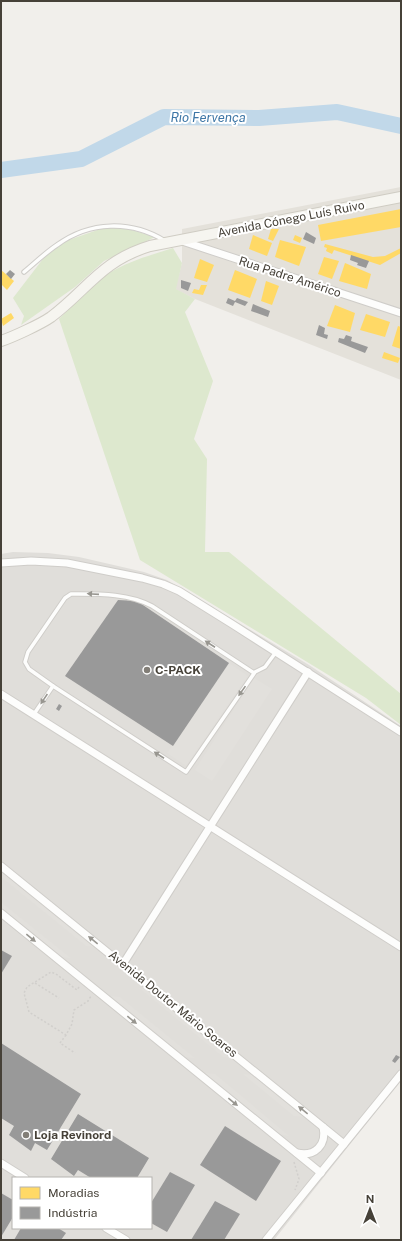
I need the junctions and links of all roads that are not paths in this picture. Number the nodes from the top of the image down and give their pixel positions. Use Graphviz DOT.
graph roads {
  1 [pos="401,197"];
  2 [pos="180,240"];
  3 [pos="168,242"];
  4 [pos="24,272"];
  5 [pos="401,313"];
  6 [pos="1,341"];
  7 [pos="1,562"];
  8 [pos="276,652"];
  9 [pos="308,672"];
  10 [pos="254,673"];
  11 [pos="53,686"];
  12 [pos="1,694"];
  13 [pos="34,714"];
  14 [pos="401,732"];
  15 [pos="210,826"];
  16 [pos="1,866"];
  17 [pos="1,913"];
  18 [pos="401,947"];
  19 [pos="123,964"];
  20 [pos="401,1074"];
  21 [pos="323,1127"];
  22 [pos="344,1144"];
  23 [pos="294,1156"];
  24 [pos="1,1164"];
  25 [pos="321,1173"];
  26 [pos="23,1177"];
  27 [pos="108,1229"];
  28 [pos="126,1240"];
  29 [pos="266,1240"];
  1 -- 2 [label="street, Avenida Cónego Luís Ruivo"];
  2 -- 3 [label="street, Avenida Cónego Luís Ruivo"];
  2 -- 5 [label="street, Rua Padre Américo"];
  3 -- 4 [label="lane"];
  3 -- 6 [label="street, Avenida Cónego Luís Ruivo"];
  7 -- 8 [label="street"];
  8 -- 9 [label="street"];
  8 -- 10 [label="lane"];
  9 -- 14 [label="street"];
  9 -- 15 [label="street"];
  10 -- 11 [label="lane, one-way"];
  10 -- 11 [label="lane, one-way"];
  11 -- 13 [label="lane, one-way"];
  12 -- 13 [label="street"];
  13 -- 15 [label="street"];
  15 -- 18 [label="street"];
  15 -- 19 [label="street"];
  19 -- 16 [label="street, Avenida Doutor Mário Soares, one-way"];
  17 -- 23 [label="street, one-way"];
  21 -- 19 [label="street, Avenida Doutor Mário Soares, one-way"];
  20 -- 22 [label="street"];
  21 -- 22 [label="street, Avenida Doutor Mário Soares"];
  21 -- 23 [label="street"];
  22 -- 25 [label="street"];
  23 -- 25 [label="street"];
  24 -- 26 [label="street"];
  25 -- 29 [label="street"];
  27 -- 28 [label="street"];
}
